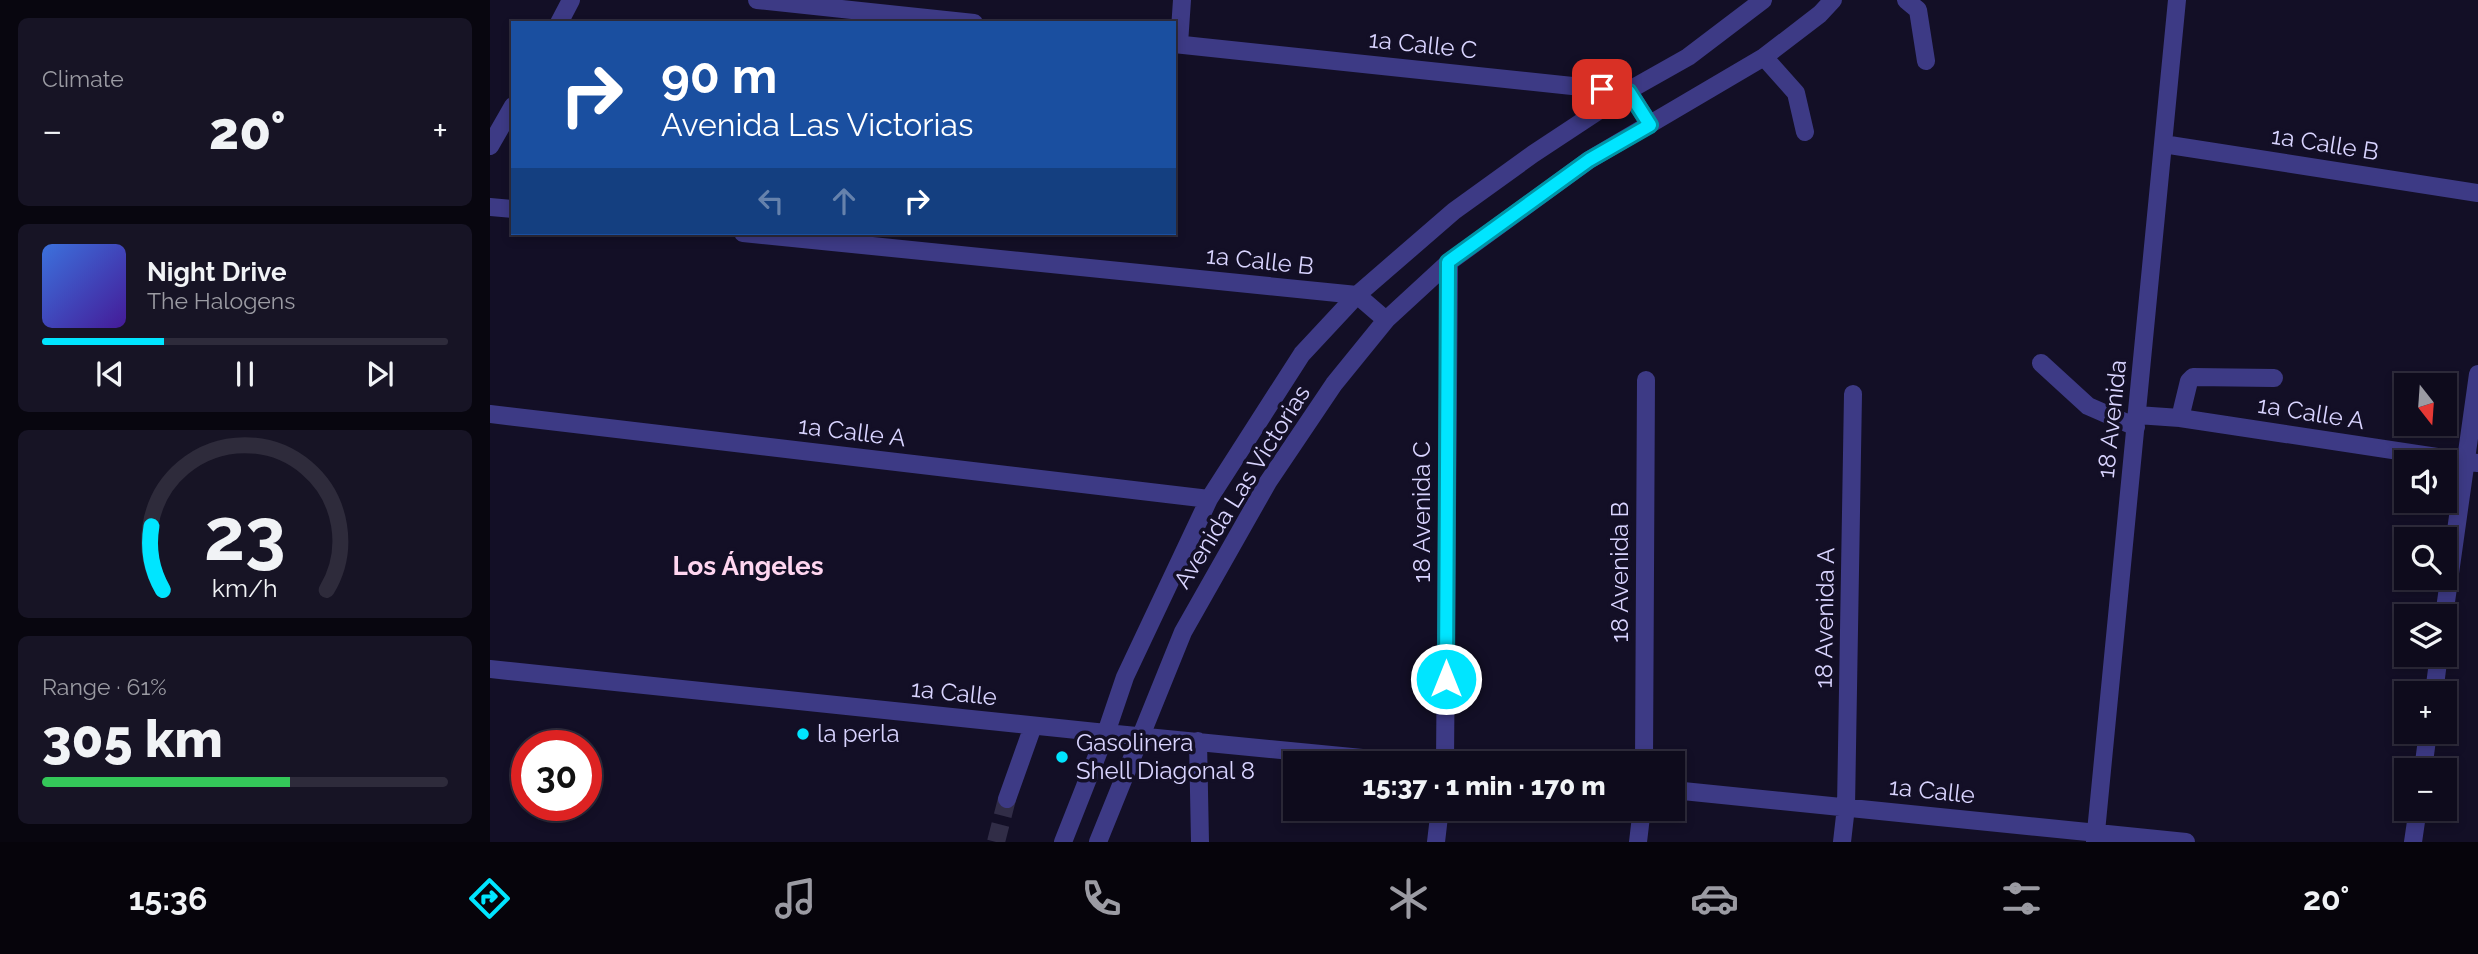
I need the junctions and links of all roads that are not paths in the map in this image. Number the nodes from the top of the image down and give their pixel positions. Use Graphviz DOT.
graph roads {
  1 [pos="571,0"];
  2 [pos="757,0"];
  3 [pos="1182,0"];
  4 [pos="1763,0"];
  5 [pos="1833,0"];
  6 [pos="1906,0"];
  7 [pos="2177,0"];
  8 [pos="560,21"];
  9 [pos="955,21"];
  10 [pos="1177,44"];
  11 [pos="1764,57"];
  12 [pos="1926,61"];
  13 [pos="1629,92"];
  14 [pos="511,109"];
  15 [pos="1650,125"];
  16 [pos="1805,132"];
  17 [pos="2164,144"];
  18 [pos="490,146"];
  19 [pos="2478,193"];
  20 [pos="490,207"];
  21 [pos="511,209"];
  22 [pos="763,235"];
  23 [pos="1448,262"];
  24 [pos="1357,295"];
  25 [pos="1386,320"];
  26 [pos="2041,363"];
  27 [pos="2478,374"];
  28 [pos="2274,378"];
  29 [pos="1646,380"];
  30 [pos="1853,394"];
  31 [pos="490,414"];
  32 [pos="2180,418"];
  33 [pos="2136,421"];
  34 [pos="2472,462"];
  35 [pos="1209,499"];
  36 [pos="2446,604"];
  37 [pos="490,668"];
  38 [pos="1032,726"];
  39 [pos="1106,733"];
  40 [pos="1140,735"];
  41 [pos="1198,741"];
  42 [pos="1296,751"];
  43 [pos="1446,751"];
  44 [pos="1644,751"];
  45 [pos="1685,791"];
  46 [pos="1007,799"];
  47 [pos="1846,807"];
  48 [pos="1438,821"];
  49 [pos="1640,821"];
  50 [pos="2416,821"];
  51 [pos="2096,837"];
  52 [pos="1063,842"];
  53 [pos="1098,842"];
  54 [pos="1200,842"];
  55 [pos="1436,842"];
  56 [pos="1638,842"];
  57 [pos="1842,842"];
  58 [pos="2186,842"];
  59 [pos="2413,842"];
  1 -- 8 [label="street"];
  2 -- 9 [label="street"];
  3 -- 10 [label="street"];
  4 -- 13 [label="street, Avenida Las Victorias"];
  5 -- 11 [label="street, Avenida Las Victorias"];
  6 -- 12 [label="street"];
  7 -- 17 [label="street, 18 Avenida"];
  10 -- 13 [label="street, 1a Calle C"];
  11 -- 15 [label="street, Avenida Las Victorias"];
  11 -- 16 [label="street"];
  13 -- 15 [label="street"];
  13 -- 24 [label="street, Avenida Las Victorias"];
  14 -- 18 [label="street"];
  15 -- 23 [label="street, Avenida Las Victorias"];
  17 -- 19 [label="street, 1a Calle B"];
  17 -- 33 [label="street, 18 Avenida"];
  20 -- 21 [label="street"];
  22 -- 24 [label="street, 1a Calle B"];
  23 -- 25 [label="street, Avenida Las Victorias"];
  23 -- 43 [label="street, 18 Avenida C"];
  24 -- 25 [label="street"];
  24 -- 35 [label="street, Avenida Las Victorias"];
  25 -- 40 [label="street, Avenida Las Victorias"];
  26 -- 33 [label="street, 1a Calle A"];
  27 -- 34 [label="street"];
  28 -- 32 [label="street"];
  29 -- 44 [label="street, 18 Avenida B"];
  30 -- 47 [label="street, 18 Avenida A"];
  31 -- 35 [label="street, 1a Calle A"];
  32 -- 33 [label="street, 1a Calle A"];
  32 -- 34 [label="street, 1a Calle A"];
  33 -- 51 [label="street, 18 Avenida"];
  34 -- 36 [label="street"];
  35 -- 39 [label="street, Avenida Las Victorias"];
  37 -- 38 [label="street, 1a Calle"];
  38 -- 39 [label="street, 1a Calle"];
  38 -- 46 [label="street"];
  39 -- 40 [label="street, 1a Calle"];
  39 -- 52 [label="street, Avenida Las Victorias"];
  40 -- 41 [label="street, 1a Calle"];
  40 -- 53 [label="street, Avenida Las Victorias"];
  41 -- 42 [label="street, 1a Calle"];
  41 -- 54 [label="street"];
  45 -- 47 [label="street, 1a Calle"];
  47 -- 51 [label="street, 1a Calle"];
  47 -- 57 [label="street, 18 Avenida A"];
  48 -- 55 [label="street"];
  49 -- 56 [label="street"];
  50 -- 59 [label="street"];
  51 -- 58 [label="street, 1a Calle"];
}
